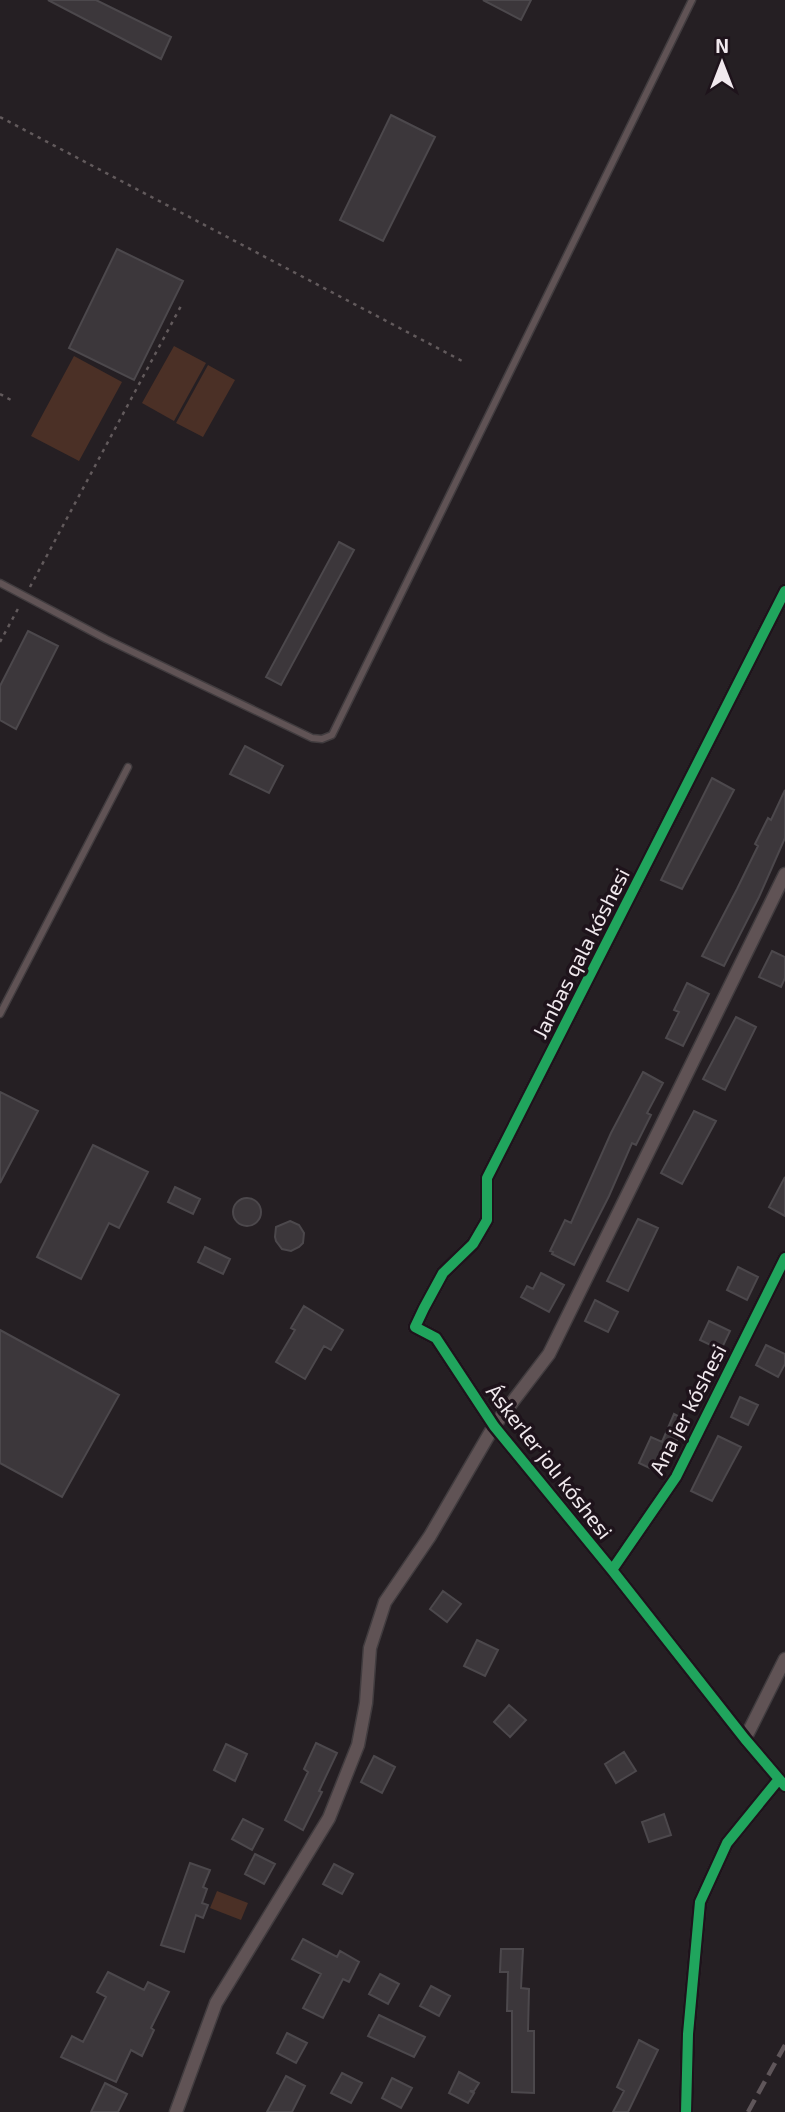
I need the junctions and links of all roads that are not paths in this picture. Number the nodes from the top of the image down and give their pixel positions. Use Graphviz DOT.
graph roads {
  1 [pos="692,0"];
  2 [pos="0,583"];
  3 [pos="785,591"];
  4 [pos="128,767"];
  5 [pos="785,874"];
  6 [pos="0,1014"];
  7 [pos="785,1258"];
  8 [pos="415,1327"];
  9 [pos="494,1426"];
  10 [pos="612,1570"];
  11 [pos="785,1659"];
  12 [pos="745,1739"];
  13 [pos="782,1783"];
  14 [pos="176,2109"];
  15 [pos="686,2112"];
  1 -- 2 [label="lane"];
  3 -- 8 [label="street, Janbas qala kóshesi"];
  4 -- 6 [label="lane"];
  5 -- 9 [label="street"];
  7 -- 10 [label="street, Ana jer kóshesi"];
  8 -- 9 [label="street, Áskerler jolı kóshesi"];
  9 -- 10 [label="street, Áskerler jolı kóshesi"];
  9 -- 14 [label="street"];
  10 -- 12 [label="street, Áskerler jolı kóshesi"];
  11 -- 12 [label="street"];
  12 -- 13 [label="street, Áskerler jolı kóshesi"];
  13 -- 15 [label="street"];
}
